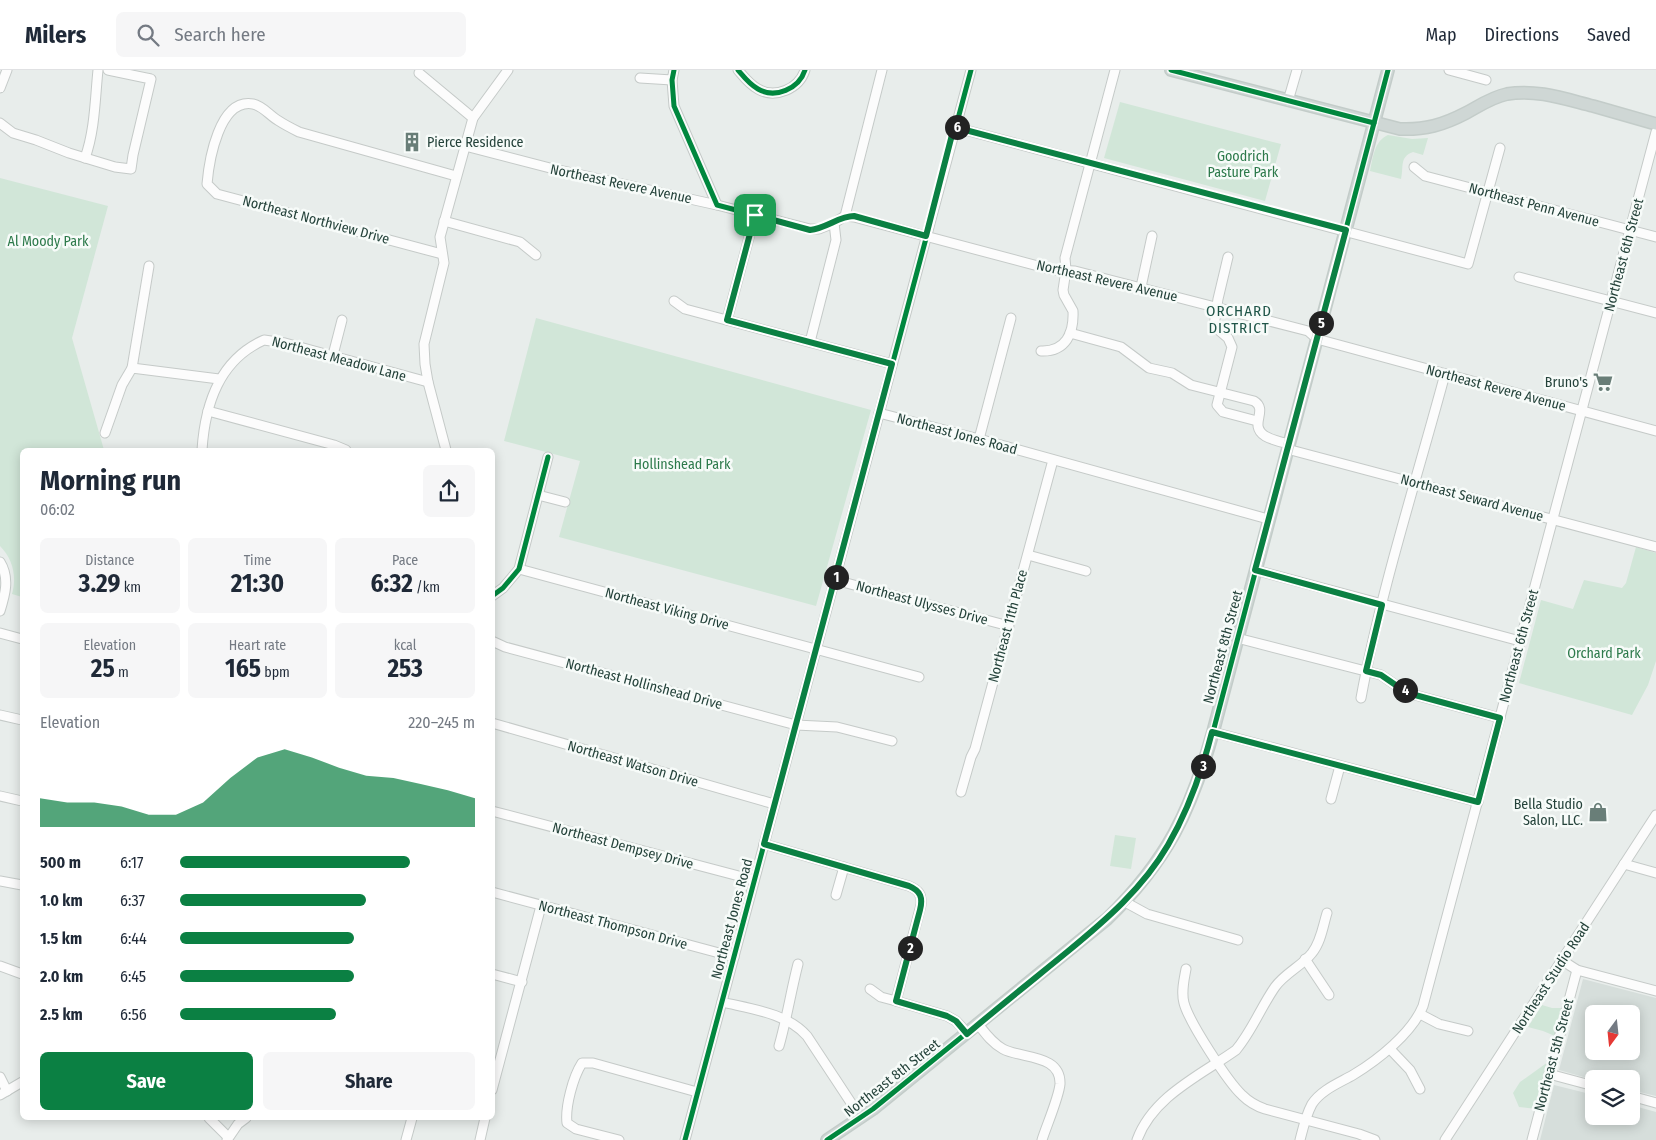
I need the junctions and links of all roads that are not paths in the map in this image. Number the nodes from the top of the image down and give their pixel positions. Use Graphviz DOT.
graph roads {
  1 [pos="7,70"];
  2 [pos="98,70"];
  3 [pos="108,70"];
  4 [pos="508,70"];
  5 [pos="674,70"];
  6 [pos="738,70"];
  7 [pos="805,70"];
  8 [pos="882,70"];
  9 [pos="971,70"];
  10 [pos="1115,70"];
  11 [pos="1171,70"];
  12 [pos="1296,70"];
  13 [pos="1388,70"];
  14 [pos="1449,70"];
  15 [pos="419,73"];
  16 [pos="1206,75"];
  17 [pos="640,78"];
  18 [pos="672,80"];
  19 [pos="1486,80"];
  20 [pos="0,88"];
  21 [pos="1288,101"];
  22 [pos="473,118"];
  23 [pos="1374,122"];
  24 [pos="0,123"];
  25 [pos="1656,124"];
  26 [pos="954,127"];
  27 [pos="1656,132"];
  28 [pos="465,146"];
  29 [pos="1500,148"];
  30 [pos="85,158"];
  31 [pos="1090,163"];
  32 [pos="1414,166"];
  33 [pos="456,176"];
  34 [pos="1488,193"];
  35 [pos="717,205"];
  36 [pos="755,215"];
  37 [pos="844,216"];
  38 [pos="444,221"];
  39 [pos="834,223"];
  40 [pos="1346,230"];
  41 [pos="1630,231"];
  42 [pos="926,236"];
  43 [pos="1152,236"];
  44 [pos="1656,237"];
  45 [pos="442,254"];
  46 [pos="536,255"];
  47 [pos="1228,257"];
  48 [pos="149,266"];
  49 [pos="1066,270"];
  50 [pos="1519,277"];
  51 [pos="1141,287"];
  52 [pos="674,301"];
  53 [pos="1612,301"];
  54 [pos="1218,307"];
  55 [pos="1656,313"];
  56 [pos="1011,318"];
  57 [pos="342,320"];
  58 [pos="727,320"];
  59 [pos="1070,333"];
  60 [pos="1317,339"];
  61 [pos="810,342"];
  62 [pos="1041,351"];
  63 [pos="333,355"];
  64 [pos="892,364"];
  65 [pos="132,368"];
  66 [pos="1445,374"];
  67 [pos="219,379"];
  68 [pos="428,382"];
  69 [pos="1221,392"];
  70 [pos="1581,411"];
  71 [pos="208,412"];
  72 [pos="879,413"];
  73 [pos="1257,421"];
  74 [pos="1656,431"];
  75 [pos="104,433"];
  76 [pos="979,439"];
  77 [pos="1288,446"];
  78 [pos="202,448"];
  79 [pos="341,448"];
  80 [pos="445,448"];
  81 [pos="548,457"];
  82 [pos="1053,460"];
  83 [pos="1415,483"];
  84 [pos="538,495"];
  85 [pos="564,502"];
  86 [pos="1268,519"];
  87 [pos="1553,520"];
  88 [pos="1656,547"];
  89 [pos="1028,555"];
  90 [pos="0,562"];
  91 [pos="519,569"];
  92 [pos="1255,570"];
  93 [pos="1086,571"];
  94 [pos="835,580"];
  95 [pos="495,594"];
  96 [pos="1382,605"];
  97 [pos="0,612"];
  98 [pos="1008,626"];
  99 [pos="0,633"];
  100 [pos="20,638"];
  101 [pos="1237,638"];
  102 [pos="1520,641"];
  103 [pos="495,642"];
  104 [pos="816,649"];
  105 [pos="1366,671"];
  106 [pos="919,676"];
  107 [pos="1361,698"];
  108 [pos="0,715"];
  109 [pos="1500,718"];
  110 [pos="20,720"];
  111 [pos="495,724"];
  112 [pos="796,725"];
  113 [pos="1212,732"];
  114 [pos="892,742"];
  115 [pos="1340,766"];
  116 [pos="962,792"];
  117 [pos="0,796"];
  118 [pos="1331,799"];
  119 [pos="20,801"];
  120 [pos="1478,802"];
  121 [pos="774,804"];
  122 [pos="495,812"];
  123 [pos="1656,815"];
  124 [pos="764,844"];
  125 [pos="1624,864"];
  126 [pos="844,867"];
  127 [pos="1656,873"];
  128 [pos="754,880"];
  129 [pos="0,881"];
  130 [pos="20,885"];
  131 [pos="495,893"];
  132 [pos="836,895"];
  133 [pos="1125,902"];
  134 [pos="541,906"];
  135 [pos="1327,913"];
  136 [pos="1238,940"];
  137 [pos="734,957"];
  138 [pos="1306,959"];
  139 [pos="1563,960"];
  140 [pos="798,964"];
  141 [pos="0,966"];
  142 [pos="1186,969"];
  143 [pos="1577,970"];
  144 [pos="20,973"];
  145 [pos="495,975"];
  146 [pos="522,982"];
  147 [pos="870,989"];
  148 [pos="1656,991"];
  149 [pos="1329,995"];
  150 [pos="896,1001"];
  151 [pos="722,1002"];
  152 [pos="1420,1014"];
  153 [pos="787,1020"];
  154 [pos="978,1024"];
  155 [pos="1468,1031"];
  156 [pos="967,1034"];
  157 [pos="779,1046"];
  158 [pos="1390,1049"];
  159 [pos="497,1054"];
  160 [pos="1218,1063"];
  161 [pos="495,1068"];
  162 [pos="1549,1074"];
  163 [pos="0,1077"];
  164 [pos="20,1083"];
  165 [pos="1585,1084"];
  166 [pos="1420,1089"];
  167 [pos="697,1092"];
  168 [pos="3,1093"];
  169 [pos="1640,1099"];
  170 [pos="1656,1103"];
  171 [pos="861,1118"];
  172 [pos="1305,1119"];
  173 [pos="212,1120"];
  174 [pos="243,1120"];
  175 [pos="411,1120"];
  176 [pos="485,1120"];
  177 [pos="227,1138"];
  178 [pos="406,1140"];
  179 [pos="480,1140"];
  180 [pos="619,1140"];
  181 [pos="685,1140"];
  182 [pos="827,1140"];
  183 [pos="1042,1140"];
  184 [pos="1137,1140"];
  185 [pos="1300,1140"];
  186 [pos="1375,1140"];
  187 [pos="1445,1140"];
  188 [pos="1532,1140"];
  1 -- 20 [label="street"];
  2 -- 30 [label="street"];
  3 -- 30 [label="street"];
  4 -- 22 [label="street"];
  5 -- 18 [label="street"];
  6 -- 7 [label="street"];
  8 -- 37 [label="street"];
  9 -- 26 [label="street"];
  10 -- 31 [label="street"];
  11 -- 16 [label="main road"];
  12 -- 21 [label="street"];
  13 -- 23 [label="main road, Northeast 8th Street"];
  14 -- 19 [label="street"];
  15 -- 22 [label="street"];
  16 -- 21 [label="main road"];
  17 -- 18 [label="street"];
  18 -- 35 [label="street"];
  21 -- 23 [label="main road"];
  22 -- 28 [label="street"];
  23 -- 25 [label="main road"];
  23 -- 40 [label="main road, Northeast 8th Street"];
  24 -- 30 [label="street"];
  26 -- 31 [label="street"];
  26 -- 42 [label="street"];
  27 -- 41 [label="street, Northeast 6th Street"];
  28 -- 33 [label="street"];
  28 -- 35 [label="street, Northeast Revere Avenue"];
  29 -- 34 [label="street"];
  31 -- 40 [label="street"];
  31 -- 49 [label="street"];
  32 -- 34 [label="street, Northeast Penn Avenue"];
  33 -- 38 [label="street"];
  33 -- 45 [label="street, Northeast Northview Drive"];
  34 -- 40 [label="street"];
  34 -- 41 [label="street, Northeast Penn Avenue"];
  35 -- 36 [label="street, Northeast Revere Avenue"];
  36 -- 39 [label="street, Northeast Revere Avenue"];
  36 -- 58 [label="street"];
  37 -- 39 [label="street, Northeast Revere Avenue"];
  37 -- 42 [label="street, Northeast Revere Avenue"];
  38 -- 45 [label="street"];
  38 -- 46 [label="street"];
  39 -- 61 [label="street"];
  40 -- 60 [label="main road, Northeast 8th Street"];
  41 -- 44 [label="street, Northeast Penn Avenue"];
  41 -- 53 [label="street, Northeast 6th Street"];
  42 -- 49 [label="street, Northeast Revere Avenue"];
  42 -- 64 [label="street"];
  43 -- 51 [label="street"];
  45 -- 68 [label="street"];
  47 -- 54 [label="street"];
  48 -- 65 [label="street"];
  49 -- 51 [label="street, Northeast Revere Avenue"];
  49 -- 59 [label="street"];
  50 -- 53 [label="street"];
  51 -- 54 [label="street, Northeast Revere Avenue"];
  52 -- 58 [label="street"];
  53 -- 55 [label="street"];
  53 -- 70 [label="street, Northeast 6th Street"];
  54 -- 60 [label="street, Northeast Revere Avenue"];
  54 -- 69 [label="street"];
  56 -- 76 [label="street"];
  57 -- 63 [label="street"];
  58 -- 61 [label="street"];
  59 -- 62 [label="street"];
  59 -- 69 [label="street"];
  60 -- 66 [label="street, Northeast Revere Avenue"];
  60 -- 77 [label="main road, Northeast 8th Street"];
  61 -- 64 [label="street"];
  63 -- 67 [label="street, Northeast Meadow Lane"];
  63 -- 68 [label="street, Northeast Meadow Lane"];
  64 -- 72 [label="street"];
  65 -- 67 [label="street"];
  65 -- 75 [label="street"];
  66 -- 70 [label="street, Northeast Revere Avenue"];
  66 -- 83 [label="street"];
  67 -- 71 [label="street, Northeast Meadow Lane"];
  68 -- 80 [label="street"];
  69 -- 73 [label="street"];
  69 -- 73 [label="street"];
  70 -- 74 [label="street, Northeast Revere Avenue"];
  70 -- 87 [label="street, Northeast 6th Street"];
  71 -- 78 [label="street, Northeast Meadow Lane"];
  71 -- 79 [label="street"];
  72 -- 76 [label="street, Northeast Jones Road"];
  72 -- 94 [label="street, Northeast Jones Road"];
  73 -- 77 [label="street, Northeast Seward Avenue"];
  76 -- 82 [label="street, Northeast Jones Road"];
  77 -- 83 [label="street, Northeast Seward Avenue"];
  77 -- 86 [label="main road, Northeast 8th Street"];
  81 -- 84 [label="street"];
  82 -- 86 [label="street, Northeast Jones Road"];
  82 -- 89 [label="street, Northeast 11th Place"];
  83 -- 87 [label="street, Northeast Seward Avenue"];
  83 -- 96 [label="street"];
  84 -- 85 [label="street"];
  84 -- 91 [label="street"];
  86 -- 92 [label="main road, Northeast 8th Street"];
  87 -- 88 [label="street, Northeast Seward Avenue"];
  87 -- 102 [label="street, Northeast 6th Street"];
  89 -- 93 [label="street"];
  89 -- 98 [label="street, Northeast 11th Place"];
  90 -- 97 [label="street"];
  91 -- 95 [label="street"];
  91 -- 104 [label="street, Northeast Viking Drive"];
  92 -- 96 [label="street"];
  92 -- 101 [label="main road, Northeast 8th Street"];
  94 -- 98 [label="street, Northeast Ulysses Drive"];
  94 -- 104 [label="street, Northeast Jones Road"];
  96 -- 102 [label="street"];
  96 -- 105 [label="street"];
  98 -- 116 [label="street, Northeast 11th Place"];
  99 -- 100 [label="street"];
  101 -- 105 [label="street"];
  101 -- 113 [label="main road, Northeast 8th Street"];
  102 -- 109 [label="street, Northeast 6th Street"];
  103 -- 112 [label="street, Northeast Hollinshead Drive"];
  104 -- 106 [label="street, Northeast Viking Drive"];
  104 -- 112 [label="street, Northeast Jones Road"];
  105 -- 107 [label="street"];
  105 -- 109 [label="street"];
  108 -- 110 [label="street"];
  109 -- 120 [label="street, Northeast 6th Street"];
  111 -- 121 [label="street, Northeast Watson Drive"];
  112 -- 114 [label="street, Northeast Hollinshead Drive"];
  112 -- 121 [label="street, Northeast Jones Road"];
  113 -- 115 [label="street"];
  113 -- 133 [label="main road, Northeast 8th Street"];
  115 -- 118 [label="street"];
  115 -- 120 [label="street"];
  117 -- 119 [label="street"];
  120 -- 152 [label="street, Northeast 6th Street"];
  121 -- 124 [label="street, Northeast Jones Road"];
  122 -- 128 [label="street, Northeast Dempsey Drive"];
  123 -- 125 [label="street, Northeast Studio Road"];
  124 -- 126 [label="street"];
  124 -- 128 [label="street, Northeast Jones Road"];
  125 -- 127 [label="street"];
  125 -- 139 [label="street, Northeast Studio Road"];
  126 -- 132 [label="street"];
  126 -- 150 [label="street"];
  128 -- 137 [label="street, Northeast Jones Road"];
  129 -- 130 [label="street"];
  131 -- 134 [label="street, Northeast Thompson Drive"];
  133 -- 136 [label="street"];
  133 -- 154 [label="main road, Northeast 8th Street"];
  134 -- 137 [label="street, Northeast Thompson Drive"];
  134 -- 146 [label="street"];
  135 -- 138 [label="street"];
  137 -- 151 [label="street, Northeast Jones Road"];
  138 -- 149 [label="street"];
  138 -- 160 [label="street"];
  139 -- 143 [label="street"];
  139 -- 187 [label="street, Northeast Studio Road"];
  140 -- 153 [label="street"];
  141 -- 144 [label="street"];
  142 -- 160 [label="street"];
  143 -- 148 [label="street"];
  143 -- 162 [label="street, Northeast 5th Street"];
  145 -- 146 [label="street"];
  146 -- 159 [label="street"];
  147 -- 150 [label="street"];
  150 -- 156 [label="street"];
  151 -- 153 [label="street"];
  151 -- 167 [label="street, Northeast Jones Road"];
  152 -- 155 [label="street"];
  152 -- 158 [label="street, Northeast 6th Street"];
  153 -- 157 [label="street"];
  153 -- 171 [label="street"];
  154 -- 156 [label="main road, Northeast 8th Street"];
  154 -- 183 [label="street"];
  156 -- 171 [label="main road, Northeast 8th Street"];
  158 -- 166 [label="street"];
  158 -- 172 [label="street, Northeast 6th Street"];
  159 -- 161 [label="street"];
  160 -- 172 [label="street"];
  160 -- 184 [label="street"];
  162 -- 165 [label="street"];
  162 -- 188 [label="street, Northeast 5th Street"];
  163 -- 168 [label="street"];
  164 -- 168 [label="street"];
  167 -- 180 [label="street"];
  167 -- 181 [label="street, Northeast Jones Road"];
  169 -- 170 [label="street"];
  171 -- 182 [label="main road, Northeast 8th Street"];
  172 -- 185 [label="street, Northeast 6th Street"];
  172 -- 186 [label="street"];
  173 -- 177 [label="street"];
  174 -- 177 [label="street"];
  175 -- 178 [label="street"];
  176 -- 179 [label="street"];
}
